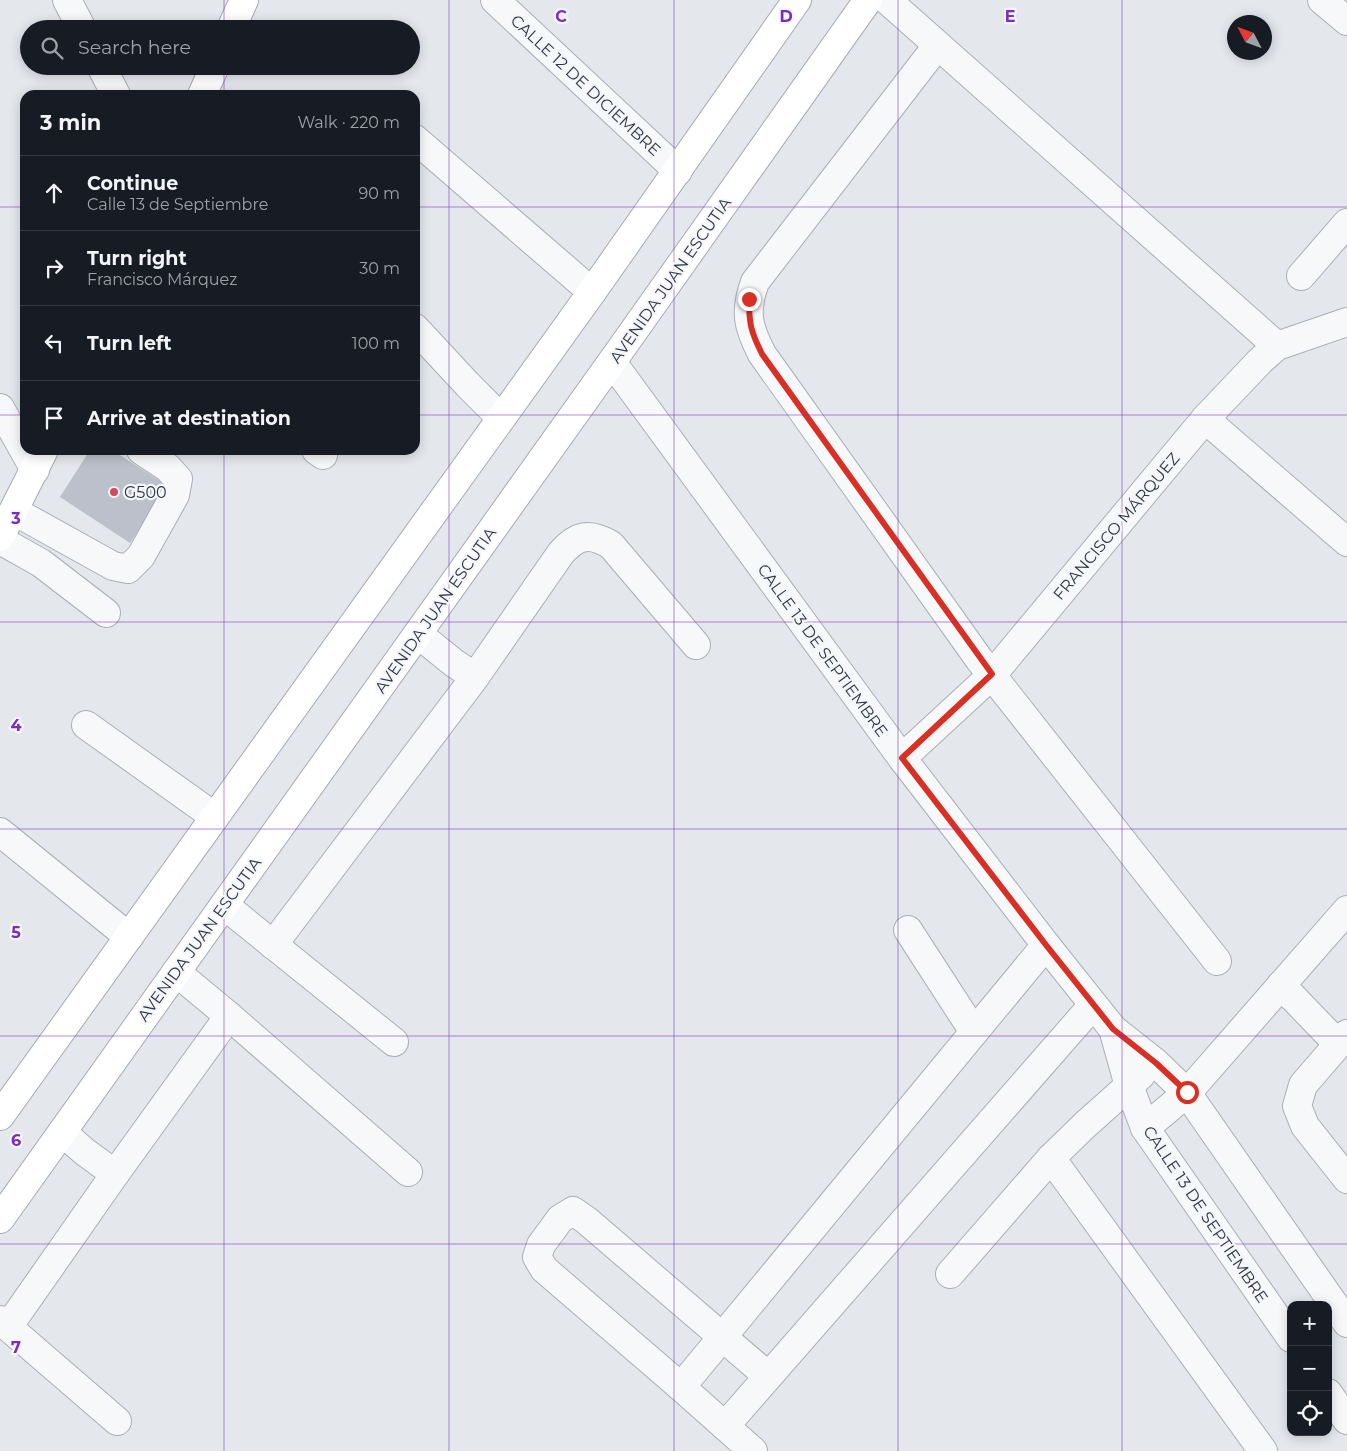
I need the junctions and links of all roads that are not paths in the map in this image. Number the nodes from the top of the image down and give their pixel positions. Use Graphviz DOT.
graph roads {
  1 [pos="67,0"];
  2 [pos="244,0"];
  3 [pos="495,0"];
  4 [pos="797,0"];
  5 [pos="868,0"];
  6 [pos="887,0"];
  7 [pos="1322,0"];
  8 [pos="77,20"];
  9 [pos="235,20"];
  10 [pos="1347,21"];
  11 [pos="937,46"];
  12 [pos="106,75"];
  13 [pos="211,75"];
  14 [pos="113,90"];
  15 [pos="204,90"];
  16 [pos="420,143"];
  17 [pos="678,171"];
  18 [pos="1347,223"];
  19 [pos="1300,276"];
  20 [pos="592,292"];
  21 [pos="1347,322"];
  22 [pos="420,333"];
  23 [pos="1277,346"];
  24 [pos="612,362"];
  25 [pos="0,408"];
  26 [pos="501,418"];
  27 [pos="1205,419"];
  28 [pos="20,434"];
  29 [pos="148,455"];
  30 [pos="40,460"];
  31 [pos="14,511"];
  32 [pos="0,538"];
  33 [pos="1347,542"];
  34 [pos="106,613"];
  35 [pos="418,634"];
  36 [pos="696,645"];
  37 [pos="992,674"];
  38 [pos="475,677"];
  39 [pos="86,725"];
  40 [pos="902,758"];
  41 [pos="215,817"];
  42 [pos="0,832"];
  43 [pos="224,905"];
  44 [pos="1347,910"];
  45 [pos="908,930"];
  46 [pos="129,937"];
  47 [pos="273,945"];
  48 [pos="1046,945"];
  49 [pos="1217,961"];
  50 [pos="176,972"];
  51 [pos="1281,986"];
  52 [pos="1093,1005"];
  53 [pos="229,1016"];
  54 [pos="1113,1029"];
  55 [pos="974,1032"];
  56 [pos="1342,1039"];
  57 [pos="394,1042"];
  58 [pos="1156,1063"];
  59 [pos="1128,1086"];
  60 [pos="1187,1092"];
  61 [pos="0,1116"];
  62 [pos="1146,1128"];
  63 [pos="62,1132"];
  64 [pos="1051,1158"];
  65 [pos="408,1172"];
  66 [pos="115,1174"];
  67 [pos="1347,1179"];
  68 [pos="0,1219"];
  69 [pos="950,1274"];
  70 [pos="1347,1323"];
  71 [pos="4,1324"];
  72 [pos="1287,1332"];
  73 [pos="722,1338"];
  74 [pos="768,1376"];
  75 [pos="681,1387"];
  76 [pos="1332,1398"];
  77 [pos="1347,1420"];
  78 [pos="117,1421"];
  79 [pos="725,1426"];
  80 [pos="753,1451"];
  81 [pos="1263,1451"];
  1 -- 8 [label="street"];
  2 -- 9 [label="main road"];
  3 -- 17 [label="street, CALLE 12 DE DICIEMBRE"];
  4 -- 17 [label="main road"];
  5 -- 24 [label="main road, AVENIDA JUAN ESCUTIA"];
  6 -- 11 [label="street"];
  7 -- 10 [label="street"];
  11 -- 23 [label="street"];
  11 -- 37 [label="street"];
  12 -- 14 [label="street"];
  13 -- 15 [label="main road"];
  16 -- 20 [label="street"];
  17 -- 20 [label="main road"];
  18 -- 19 [label="street"];
  20 -- 26 [label="main road"];
  21 -- 23 [label="street, FRANCISCO MÁRQUEZ"];
  22 -- 26 [label="street"];
  23 -- 27 [label="street, FRANCISCO MÁRQUEZ"];
  24 -- 35 [label="main road, AVENIDA JUAN ESCUTIA"];
  24 -- 40 [label="street, CALLE 13 DE SEPTIEMBRE"];
  25 -- 28 [label="street"];
  26 -- 41 [label="main road"];
  27 -- 33 [label="street"];
  27 -- 37 [label="street, FRANCISCO MÁRQUEZ"];
  29 -- 31 [label="street"];
  30 -- 31 [label="main road"];
  31 -- 32 [label="main road"];
  32 -- 34 [label="street"];
  35 -- 38 [label="street"];
  35 -- 43 [label="main road, AVENIDA JUAN ESCUTIA"];
  36 -- 38 [label="street"];
  37 -- 40 [label="street, FRANCISCO MÁRQUEZ"];
  37 -- 49 [label="street"];
  38 -- 47 [label="street"];
  39 -- 41 [label="street"];
  40 -- 48 [label="street, CALLE 13 DE SEPTIEMBRE"];
  41 -- 46 [label="main road"];
  42 -- 46 [label="street"];
  43 -- 47 [label="street"];
  43 -- 50 [label="main road, AVENIDA JUAN ESCUTIA"];
  44 -- 51 [label="street"];
  45 -- 55 [label="street"];
  46 -- 61 [label="main road"];
  47 -- 57 [label="street"];
  48 -- 52 [label="street, CALLE 13 DE SEPTIEMBRE"];
  48 -- 55 [label="street"];
  50 -- 53 [label="street"];
  50 -- 63 [label="main road, AVENIDA JUAN ESCUTIA"];
  51 -- 56 [label="street"];
  51 -- 60 [label="street"];
  52 -- 54 [label="street, CALLE 13 DE SEPTIEMBRE"];
  52 -- 74 [label="street"];
  53 -- 65 [label="street"];
  53 -- 66 [label="street"];
  54 -- 58 [label="street, CALLE 13 DE SEPTIEMBRE"];
  54 -- 59 [label="street, CALLE 13 DE SEPTIEMBRE"];
  55 -- 73 [label="street"];
  56 -- 67 [label="street"];
  58 -- 59 [label="street"];
  58 -- 60 [label="street, CALLE 13 DE SEPTIEMBRE"];
  59 -- 62 [label="street, CALLE 13 DE SEPTIEMBRE"];
  59 -- 64 [label="street"];
  60 -- 62 [label="street"];
  60 -- 70 [label="street, CALLE 13 DE SEPTIEMBRE"];
  62 -- 72 [label="street, CALLE 13 DE SEPTIEMBRE"];
  63 -- 66 [label="street"];
  63 -- 68 [label="main road, AVENIDA JUAN ESCUTIA"];
  64 -- 69 [label="street"];
  64 -- 81 [label="street"];
  66 -- 71 [label="street"];
  71 -- 78 [label="street"];
  73 -- 74 [label="street"];
  73 -- 75 [label="street"];
  73 -- 75 [label="street"];
  74 -- 79 [label="street"];
  75 -- 79 [label="street"];
  76 -- 77 [label="street"];
  79 -- 80 [label="street"];
}
